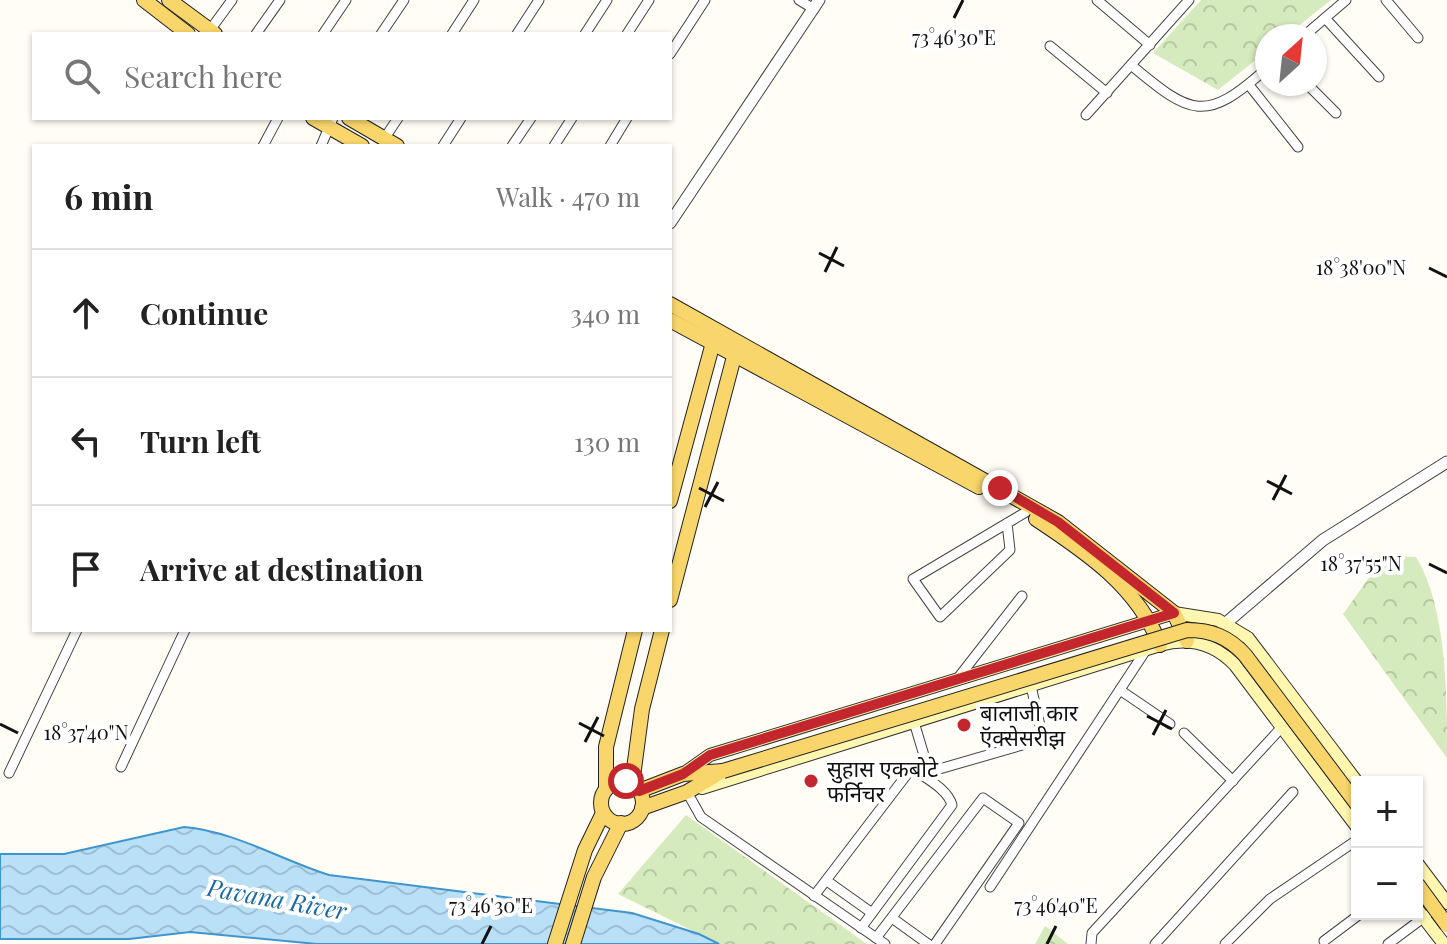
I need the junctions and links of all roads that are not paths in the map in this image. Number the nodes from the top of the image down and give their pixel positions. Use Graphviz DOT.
graph roads {
  1 [pos="144,0"];
  2 [pos="232,0"];
  3 [pos="280,0"];
  4 [pos="346,0"];
  5 [pos="404,0"];
  6 [pos="474,0"];
  7 [pos="539,0"];
  8 [pos="607,0"];
  9 [pos="649,0"];
  10 [pos="705,0"];
  11 [pos="799,0"];
  12 [pos="1097,0"];
  13 [pos="1189,0"];
  14 [pos="1346,0"];
  15 [pos="1386,0"];
  16 [pos="172,3"];
  17 [pos="816,4"];
  18 [pos="1325,18"];
  19 [pos="172,22"];
  20 [pos="1318,24"];
  21 [pos="185,32"];
  22 [pos="212,32"];
  23 [pos="257,32"];
  24 [pos="324,32"];
  25 [pos="382,32"];
  26 [pos="453,32"];
  27 [pos="518,32"];
  28 [pos="586,32"];
  29 [pos="628,32"];
  30 [pos="1418,38"];
  31 [pos="1150,45"];
  32 [pos="1050,46"];
  33 [pos="672,51"];
  34 [pos="1131,65"];
  35 [pos="1379,77"];
  36 [pos="1255,79"];
  37 [pos="1249,85"];
  38 [pos="1107,93"];
  39 [pos="1319,96"];
  40 [pos="1336,113"];
  41 [pos="1086,115"];
  42 [pos="277,120"];
  43 [pos="352,120"];
  44 [pos="397,120"];
  45 [pos="460,120"];
  46 [pos="530,120"];
  47 [pos="571,120"];
  48 [pos="626,120"];
  49 [pos="331,123"];
  50 [pos="391,142"];
  51 [pos="264,144"];
  52 [pos="322,144"];
  53 [pos="359,144"];
  54 [pos="444,144"];
  55 [pos="513,144"];
  56 [pos="555,144"];
  57 [pos="611,144"];
  58 [pos="1298,147"];
  59 [pos="672,220"];
  60 [pos="672,305"];
  61 [pos="672,321"];
  62 [pos="717,330"];
  63 [pos="712,346"];
  64 [pos="736,350"];
  65 [pos="1447,462"];
  66 [pos="672,494"];
  67 [pos="1026,512"];
  68 [pos="1007,523"];
  69 [pos="672,592"];
  70 [pos="1022,596"];
  71 [pos="1174,613"];
  72 [pos="1150,619"];
  73 [pos="1226,623"];
  74 [pos="76,632"];
  75 [pos="184,632"];
  76 [pos="635,632"];
  77 [pos="661,632"];
  78 [pos="1187,641"];
  79 [pos="1153,648"];
  80 [pos="1214,648"];
  81 [pos="958,678"];
  82 [pos="1031,686"];
  83 [pos="1120,690"];
  84 [pos="914,722"];
  85 [pos="1170,724"];
  86 [pos="1282,727"];
  87 [pos="1184,733"];
  88 [pos="121,767"];
  89 [pos="723,771"];
  90 [pos="9,773"];
  91 [pos="683,774"];
  92 [pos="1353,776"];
  93 [pos="1233,781"];
  94 [pos="606,788"];
  95 [pos="636,788"];
  96 [pos="690,790"];
  97 [pos="1293,792"];
  98 [pos="1351,796"];
  99 [pos="642,808"];
  100 [pos="603,813"];
  101 [pos="1351,819"];
  102 [pos="621,823"];
  103 [pos="1351,844"];
  104 [pos="1423,872"];
  105 [pos="827,881"];
  106 [pos="990,887"];
  107 [pos="1423,892"];
  108 [pos="814,896"];
  109 [pos="1445,904"];
  110 [pos="872,913"];
  111 [pos="1424,913"];
  112 [pos="892,918"];
  113 [pos="1352,920"];
  114 [pos="1447,925"];
  115 [pos="861,928"];
  116 [pos="881,941"];
  117 [pos="1324,941"];
  118 [pos="555,944"];
  119 [pos="573,944"];
  120 [pos="928,944"];
  121 [pos="935,944"];
  122 [pos="1091,944"];
  123 [pos="1155,944"];
  124 [pos="1225,944"];
  125 [pos="1388,944"];
  126 [pos="1444,944"];
  1 -- 19 [label="main road"];
  2 -- 22 [label="street"];
  3 -- 23 [label="street"];
  4 -- 24 [label="street"];
  5 -- 25 [label="street"];
  6 -- 26 [label="street"];
  7 -- 27 [label="street"];
  8 -- 28 [label="street"];
  9 -- 29 [label="street"];
  10 -- 33 [label="street"];
  11 -- 17 [label="street"];
  12 -- 31 [label="street"];
  13 -- 31 [label="street"];
  14 -- 18 [label="street"];
  15 -- 30 [label="street"];
  16 -- 19 [label="main road"];
  16 -- 22 [label="main road"];
  17 -- 59 [label="street"];
  18 -- 20 [label="street"];
  18 -- 35 [label="street"];
  19 -- 21 [label="main road"];
  31 -- 34 [label="street"];
  32 -- 38 [label="street"];
  34 -- 37 [label="street"];
  34 -- 38 [label="street"];
  36 -- 37 [label="street"];
  37 -- 58 [label="street"];
  38 -- 41 [label="street"];
  39 -- 40 [label="street"];
  42 -- 51 [label="street"];
  43 -- 50 [label="main road"];
  44 -- 50 [label="street"];
  45 -- 54 [label="street"];
  46 -- 55 [label="street"];
  47 -- 56 [label="street"];
  48 -- 57 [label="street"];
  49 -- 52 [label="street"];
  49 -- 53 [label="main road"];
  60 -- 62 [label="main road"];
  61 -- 63 [label="main road"];
  62 -- 63 [label="main road"];
  62 -- 64 [label="main road"];
  63 -- 64 [label="main road"];
  63 -- 66 [label="main road"];
  64 -- 67 [label="main road"];
  64 -- 69 [label="main road"];
  64 -- 71 [label="main road"];
  65 -- 73 [label="street"];
  67 -- 68 [label="street"];
  67 -- 72 [label="main road"];
  68 -- 68 [label="street"];
  70 -- 81 [label="street"];
  71 -- 72 [label="main road"];
  71 -- 73 [label="main road"];
  71 -- 78 [label="main road"];
  72 -- 79 [label="main road"];
  72 -- 81 [label="main road"];
  73 -- 80 [label="street"];
  73 -- 92 [label="main road"];
  74 -- 90 [label="street"];
  75 -- 88 [label="street"];
  76 -- 94 [label="main road"];
  77 -- 95 [label="main road"];
  78 -- 79 [label="main road"];
  78 -- 80 [label="main road"];
  79 -- 82 [label="main road"];
  79 -- 83 [label="street"];
  80 -- 86 [label="main road"];
  81 -- 91 [label="main road"];
  82 -- 84 [label="main road"];
  82 -- 84 [label="street"];
  83 -- 85 [label="street"];
  83 -- 106 [label="street"];
  84 -- 96 [label="main road"];
  86 -- 93 [label="street"];
  86 -- 101 [label="main road"];
  87 -- 93 [label="street"];
  89 -- 91 [label="main road"];
  89 -- 96 [label="main road"];
  89 -- 98 [label="main road, bridge"];
  91 -- 95 [label="main road"];
  93 -- 122 [label="street"];
  94 -- 95 [label="main road"];
  94 -- 100 [label="main road"];
  95 -- 99 [label="main road"];
  96 -- 99 [label="main road"];
  96 -- 108 [label="street"];
  97 -- 123 [label="street"];
  99 -- 102 [label="main road"];
  100 -- 102 [label="main road"];
  100 -- 118 [label="main road"];
  102 -- 119 [label="main road"];
  103 -- 124 [label="street"];
  104 -- 109 [label="main road"];
  105 -- 108 [label="street"];
  105 -- 110 [label="street"];
  105 -- 110 [label="street"];
  107 -- 114 [label="main road, bridge"];
  108 -- 115 [label="street"];
  109 -- 111 [label="street"];
  110 -- 115 [label="street"];
  111 -- 125 [label="street"];
  111 -- 126 [label="main road"];
  112 -- 116 [label="street"];
  112 -- 120 [label="street"];
  112 -- 121 [label="street"];
  113 -- 117 [label="street"];
  115 -- 116 [label="street"];
}
